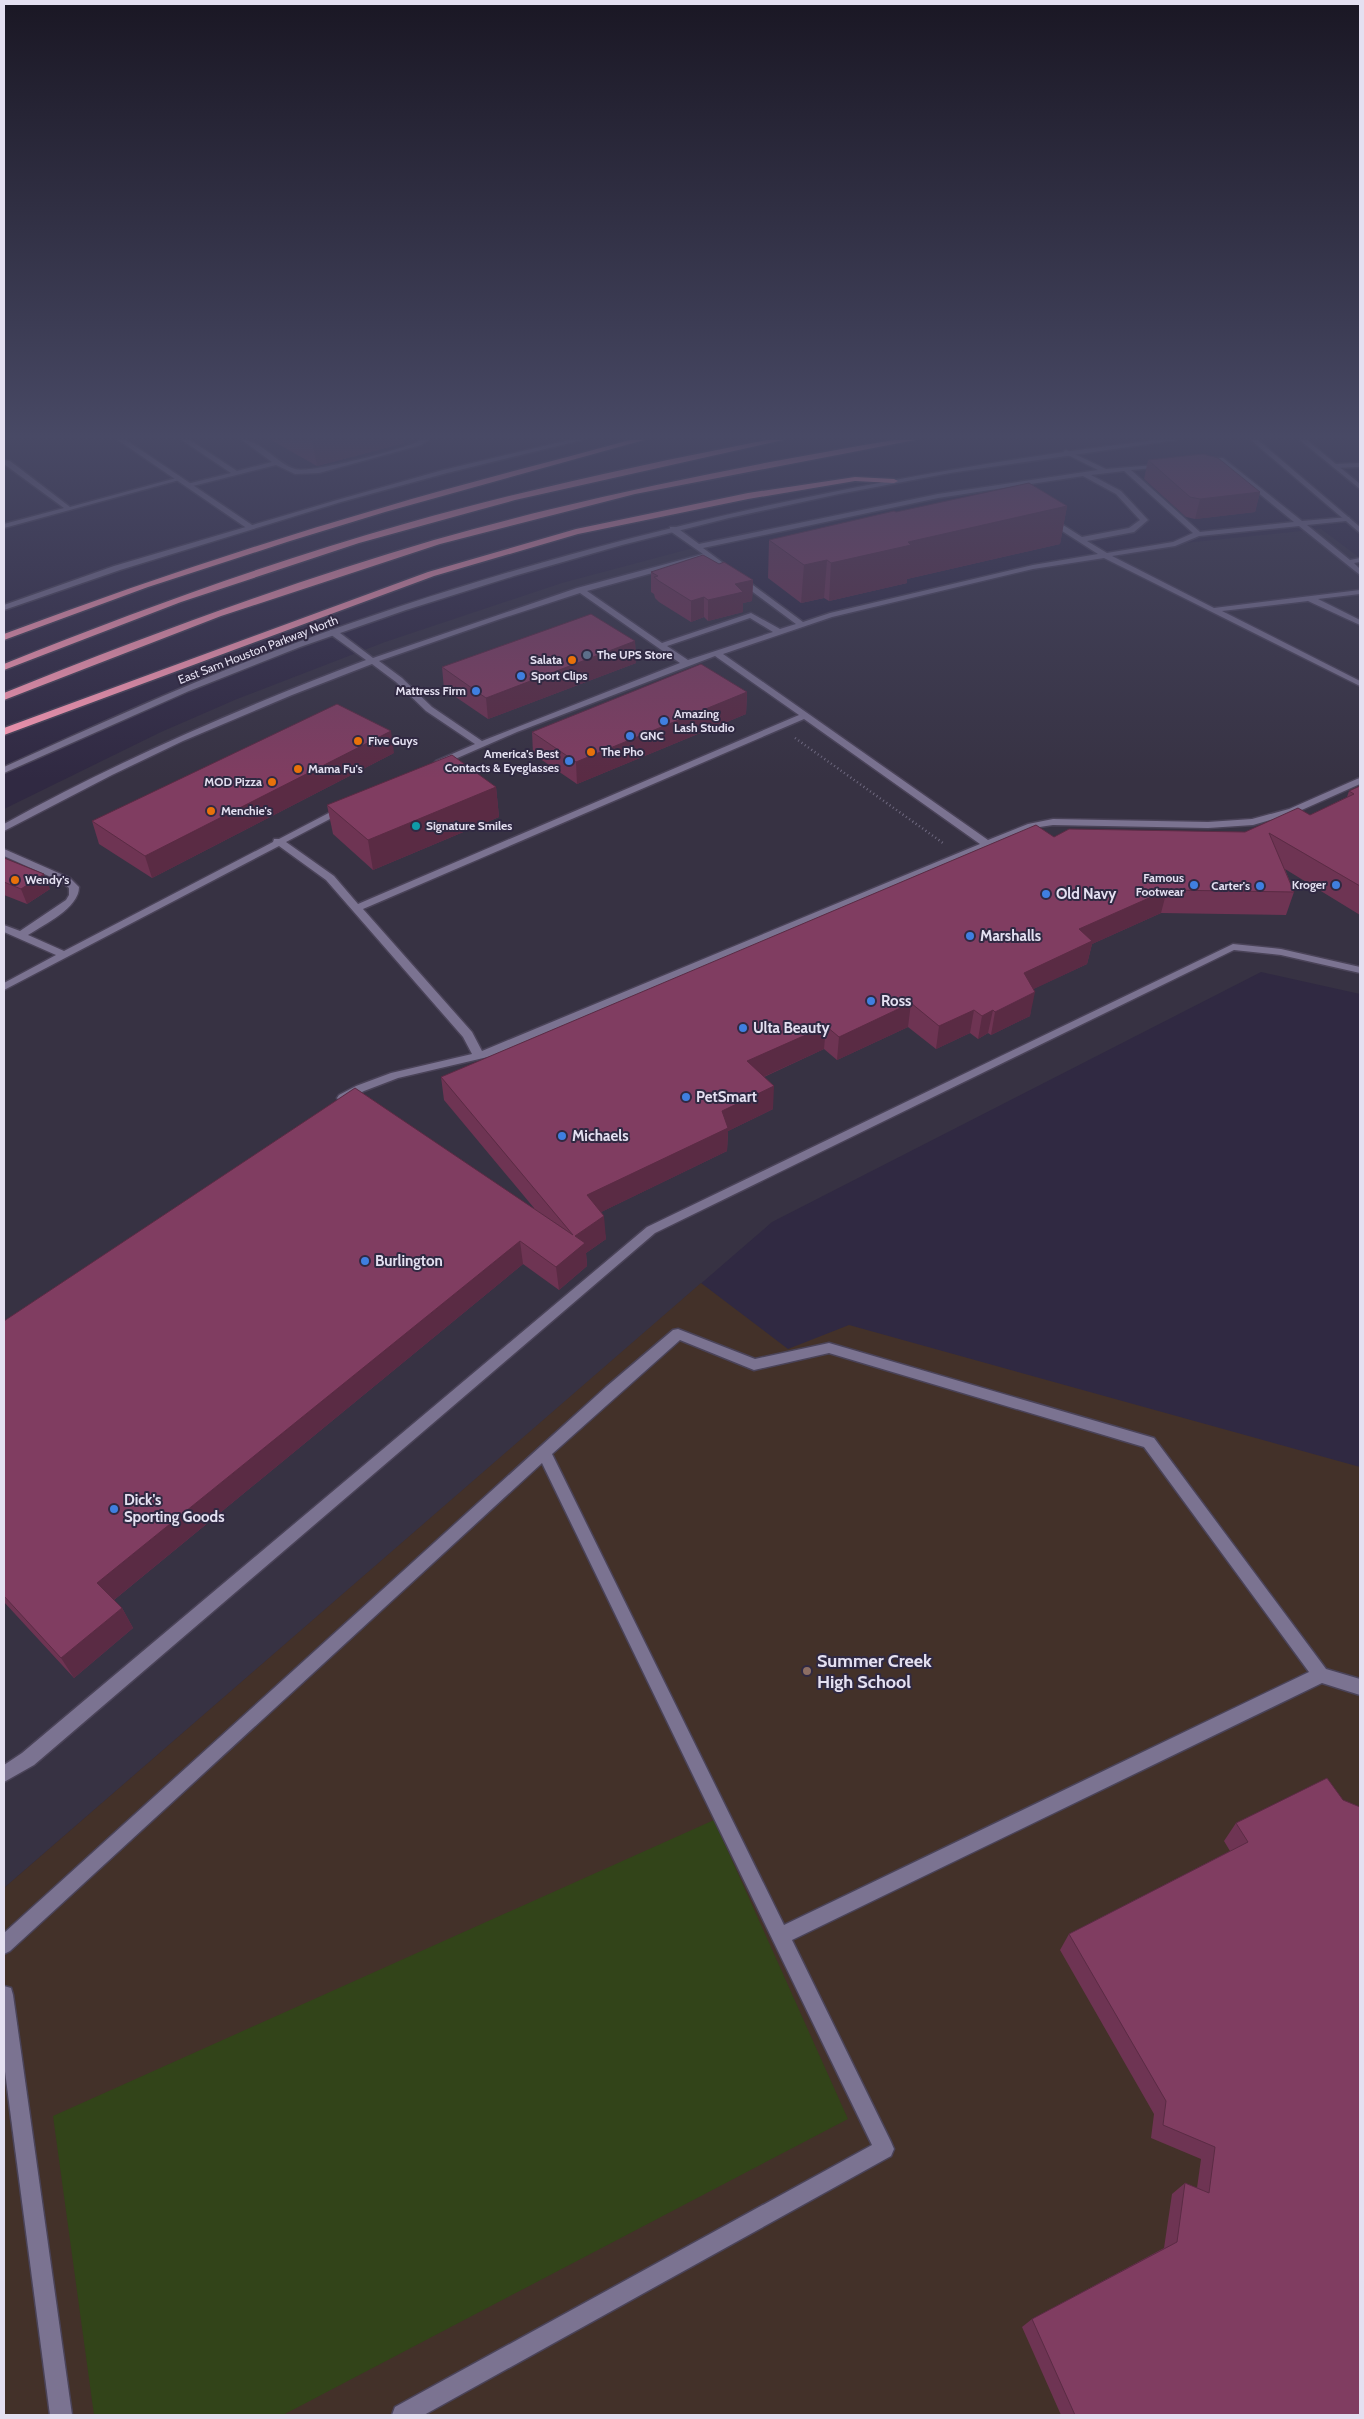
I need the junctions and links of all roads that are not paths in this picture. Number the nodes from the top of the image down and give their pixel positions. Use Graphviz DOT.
graph roads {
  1 [pos="166,553"];
  2 [pos="242,553"];
  3 [pos="320,553"];
  4 [pos="400,553"];
  5 [pos="504,553"];
  6 [pos="588,553"];
  7 [pos="705,553"];
  8 [pos="1110,553"];
  9 [pos="1337,553"];
  10 [pos="1102,554"];
  11 [pos="708,555"];
  12 [pos="1360,560"];
  13 [pos="1348,562"];
  14 [pos="1360,573"];
  15 [pos="580,590"];
  16 [pos="1360,592"];
  17 [pos="1309,598"];
  18 [pos="4,608"];
  19 [pos="1213,610"];
  20 [pos="1360,623"];
  21 [pos="801,624"];
  22 [pos="333,632"];
  23 [pos="779,632"];
  24 [pos="4,637"];
  25 [pos="661,646"];
  26 [pos="716,653"];
  27 [pos="372,660"];
  28 [pos="686,663"];
  29 [pos="4,667"];
  30 [pos="1360,684"];
  31 [pos="4,696"];
  32 [pos="805,716"];
  33 [pos="4,732"];
  34 [pos="481,744"];
  35 [pos="35,756"];
  36 [pos="433,765"];
  37 [pos="4,770"];
  38 [pos="4,774"];
  39 [pos="1360,781"];
  40 [pos="357,802"];
  41 [pos="4,828"];
  42 [pos="277,841"];
  43 [pos="987,844"];
  44 [pos="4,852"];
  45 [pos="357,908"];
  46 [pos="4,928"];
  47 [pos="21,935"];
  48 [pos="64,955"];
  49 [pos="1360,970"];
  50 [pos="4,987"];
  51 [pos="479,1056"];
  52 [pos="334,1104"];
  53 [pos="544,1452"];
  54 [pos="1321,1675"];
  55 [pos="1360,1687"];
  56 [pos="4,1774"];
  57 [pos="780,1936"];
  58 [pos="4,1946"];
  59 [pos="4,1995"];
  60 [pos="61,2415"];
  61 [pos="403,2415"];
  1 -- 18 [label="main road"];
  2 -- 24 [label="highway"];
  3 -- 29 [label="highway"];
  4 -- 31 [label="highway"];
  5 -- 33 [label="highway"];
  6 -- 22 [label="main road, East Sam Houston Parkway North"];
  7 -- 11 [label="main road"];
  8 -- 10 [label="main road"];
  9 -- 13 [label="main road"];
  10 -- 19 [label="main road"];
  10 -- 21 [label="main road"];
  11 -- 15 [label="main road"];
  11 -- 21 [label="main road"];
  12 -- 13 [label="main road"];
  13 -- 14 [label="main road"];
  15 -- 25 [label="main road"];
  15 -- 27 [label="main road"];
  16 -- 17 [label="main road"];
  17 -- 19 [label="main road"];
  17 -- 20 [label="main road"];
  19 -- 30 [label="main road"];
  21 -- 23 [label="main road"];
  22 -- 27 [label="main road"];
  22 -- 35 [label="main road, East Sam Houston Parkway North"];
  23 -- 25 [label="main road"];
  23 -- 26 [label="main road"];
  25 -- 28 [label="main road"];
  26 -- 28 [label="main road"];
  26 -- 32 [label="main road"];
  27 -- 34 [label="main road"];
  27 -- 41 [label="main road"];
  28 -- 34 [label="main road"];
  32 -- 43 [label="main road"];
  32 -- 45 [label="main road"];
  34 -- 36 [label="main road"];
  35 -- 37 [label="main road, East Sam Houston Parkway North"];
  35 -- 38 [label="main road"];
  39 -- 43 [label="main road"];
  40 -- 42 [label="main road"];
  42 -- 45 [label="main road"];
  42 -- 48 [label="main road"];
  43 -- 51 [label="main road"];
  44 -- 47 [label="main road"];
  45 -- 51 [label="main road"];
  46 -- 47 [label="main road"];
  47 -- 48 [label="main road"];
  48 -- 50 [label="main road"];
  49 -- 56 [label="main road"];
  51 -- 52 [label="main road"];
  53 -- 54 [label="main road"];
  53 -- 57 [label="main road"];
  53 -- 58 [label="main road"];
  54 -- 55 [label="main road"];
  54 -- 57 [label="main road"];
  57 -- 61 [label="main road"];
  59 -- 60 [label="main road"];
}
